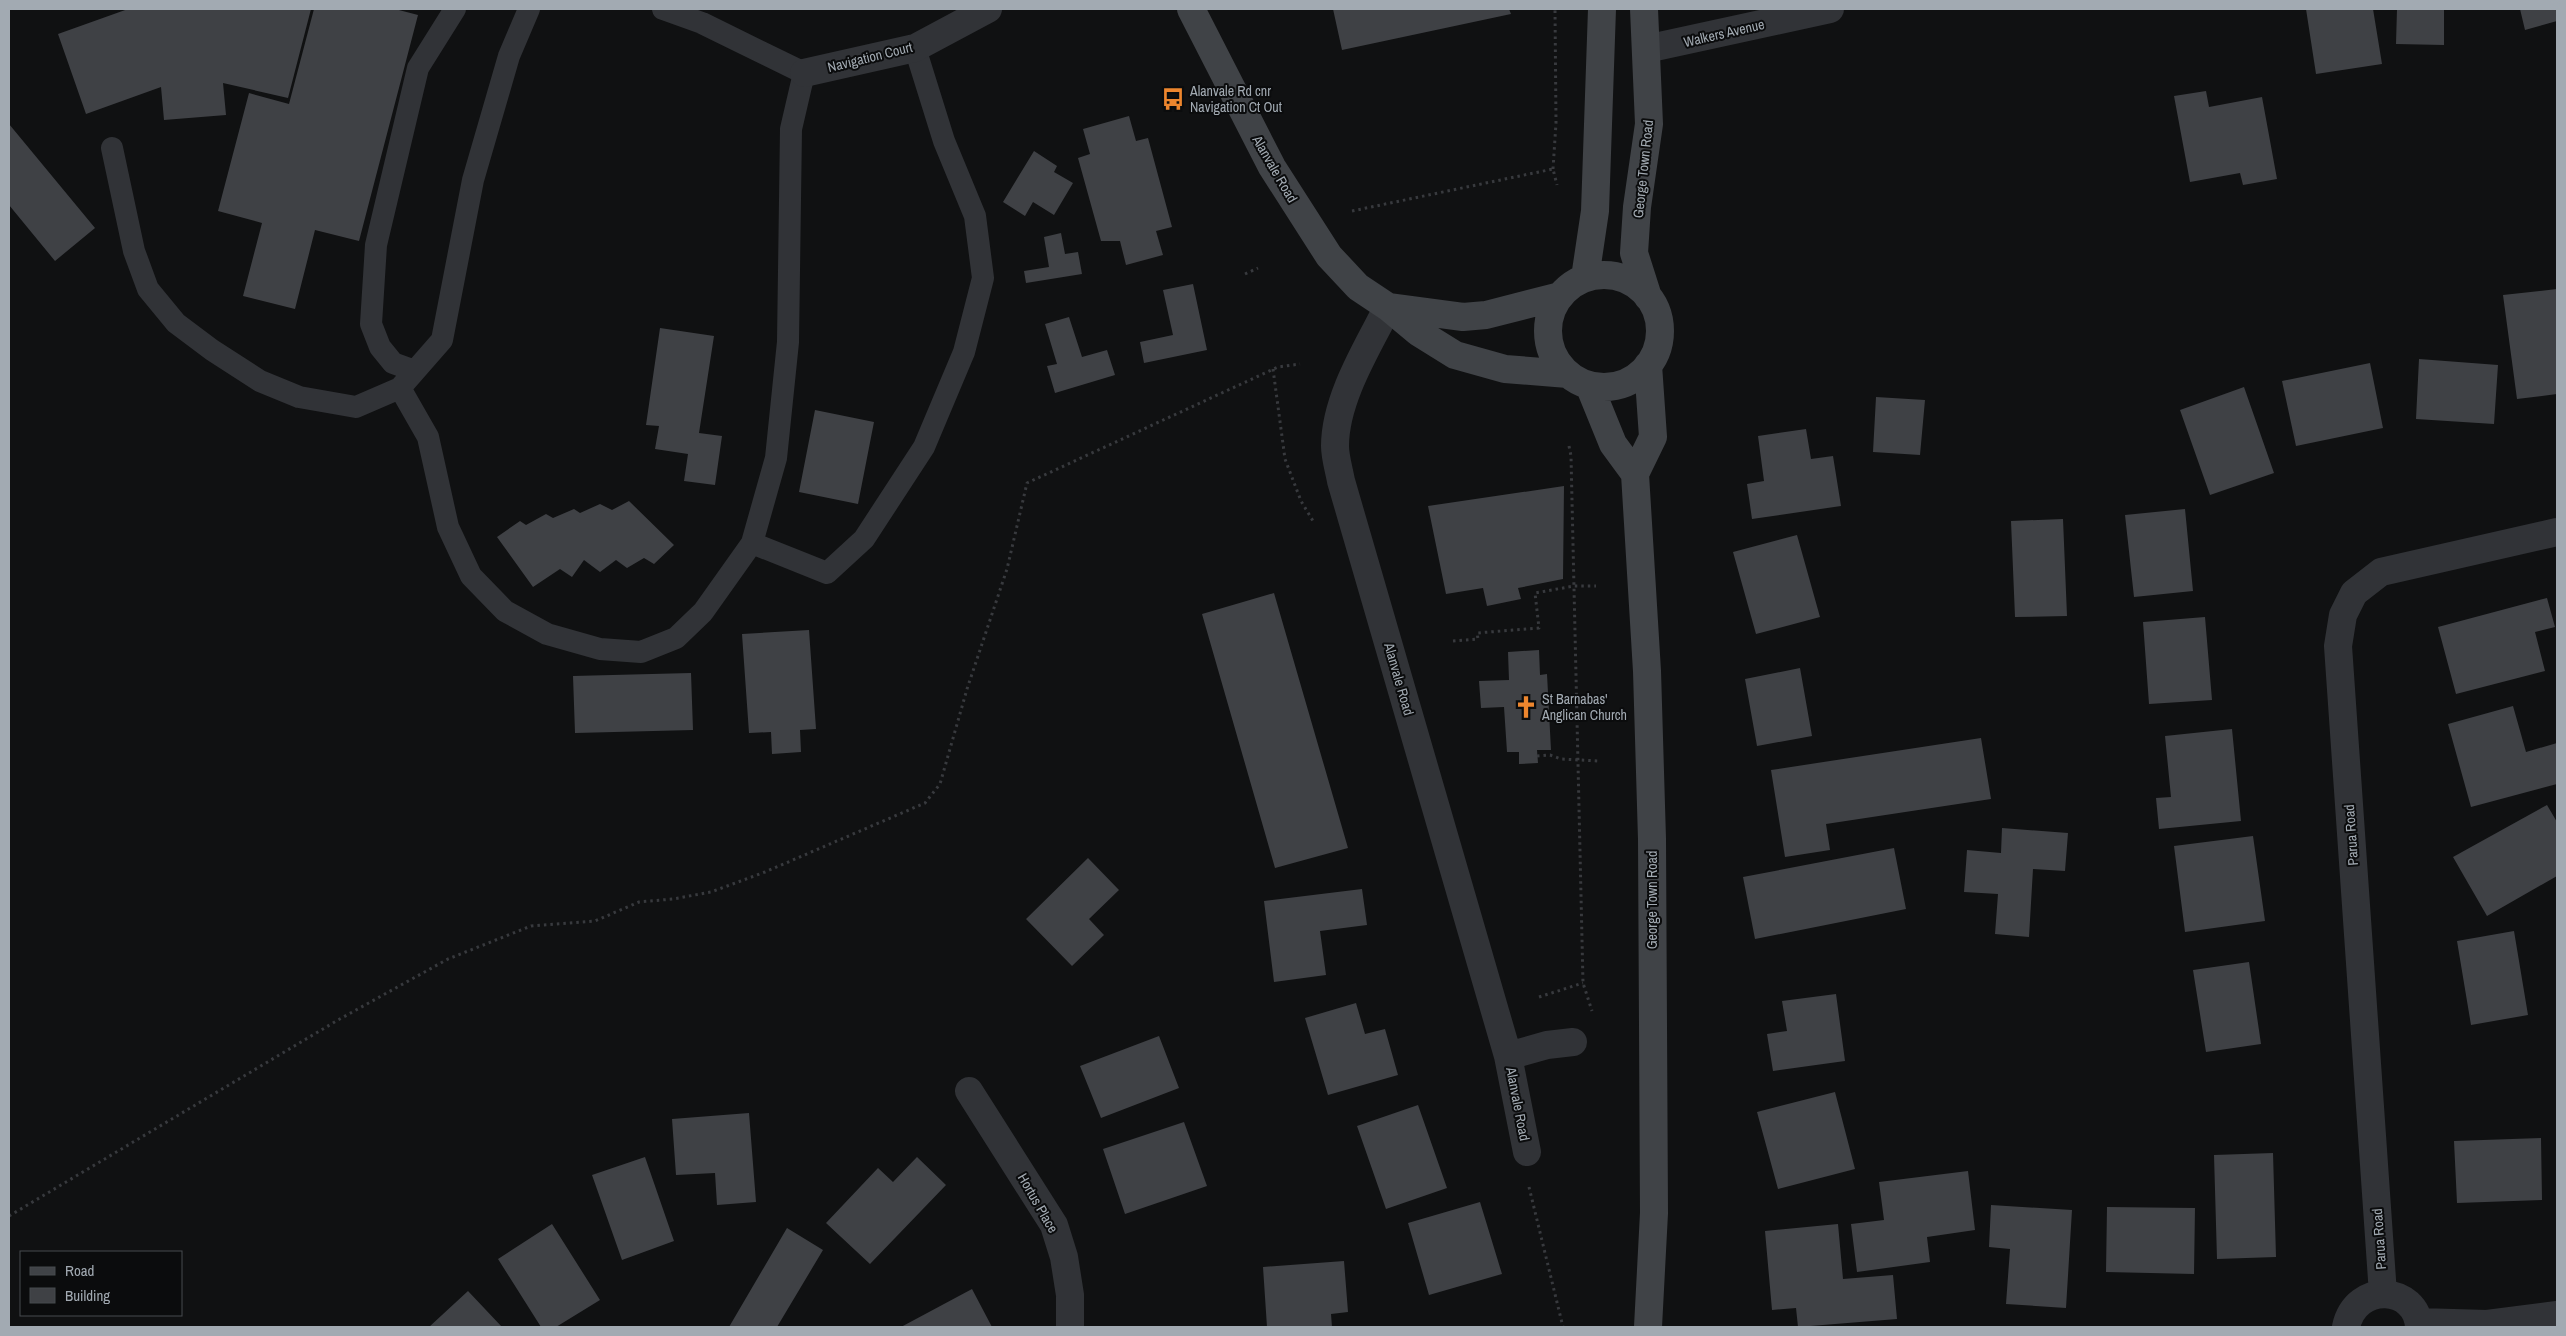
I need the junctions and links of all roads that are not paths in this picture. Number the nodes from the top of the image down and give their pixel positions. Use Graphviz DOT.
graph roads {
  1 [pos="455,9"];
  2 [pos="529,9"];
  3 [pos="663,9"];
  4 [pos="988,9"];
  5 [pos="1191,9"];
  6 [pos="1602,9"];
  7 [pos="1644,9"];
  8 [pos="1830,9"];
  9 [pos="915,48"];
  10 [pos="1646,49"];
  11 [pos="804,74"];
  12 [pos="112,148"];
  13 [pos="1585,278"];
  14 [pos="1560,296"];
  15 [pos="1648,297"];
  16 [pos="1388,307"];
  17 [pos="1648,365"];
  18 [pos="415,371"];
  19 [pos="1578,380"];
  20 [pos="400,388"];
  21 [pos="1634,474"];
  22 [pos="2557,532"];
  23 [pos="752,543"];
  24 [pos="1573,1042"];
  25 [pos="1508,1056"];
  26 [pos="969,1091"];
  27 [pos="1527,1152"];
  28 [pos="2383,1294"];
  29 [pos="2557,1315"];
  30 [pos="2419,1325"];
  31 [pos="1070,1327"];
  32 [pos="1648,1327"];
  33 [pos="2346,1327"];
  1 -- 18 [label="lane"];
  2 -- 18 [label="lane"];
  3 -- 11 [label="lane"];
  4 -- 9 [label="street, Navigation Court"];
  5 -- 16 [label="main road, Alanvale Road"];
  6 -- 13 [label="main road"];
  7 -- 10 [label="main road, George Town Road"];
  8 -- 10 [label="street, Walkers Avenue"];
  9 -- 11 [label="street, Navigation Court"];
  9 -- 23 [label="lane"];
  10 -- 15 [label="main road, George Town Road"];
  11 -- 23 [label="lane"];
  12 -- 20 [label="lane"];
  13 -- 14 [label="main road"];
  13 -- 15 [label="main road"];
  14 -- 16 [label="main road, Alanvale Road"];
  14 -- 19 [label="main road"];
  15 -- 17 [label="main road"];
  16 -- 19 [label="main road, Alanvale Road"];
  16 -- 25 [label="street, Alanvale Road"];
  17 -- 19 [label="main road"];
  17 -- 21 [label="main road"];
  18 -- 20 [label="lane"];
  19 -- 21 [label="main road"];
  20 -- 23 [label="lane"];
  21 -- 32 [label="main road, George Town Road"];
  22 -- 28 [label="street, Parua Road"];
  24 -- 25 [label="street, Alanvale Road"];
  25 -- 27 [label="street, Alanvale Road"];
  26 -- 31 [label="street, Hortus Place"];
  28 -- 30 [label="street"];
  28 -- 33 [label="street"];
  29 -- 30 [label="street"];
}
